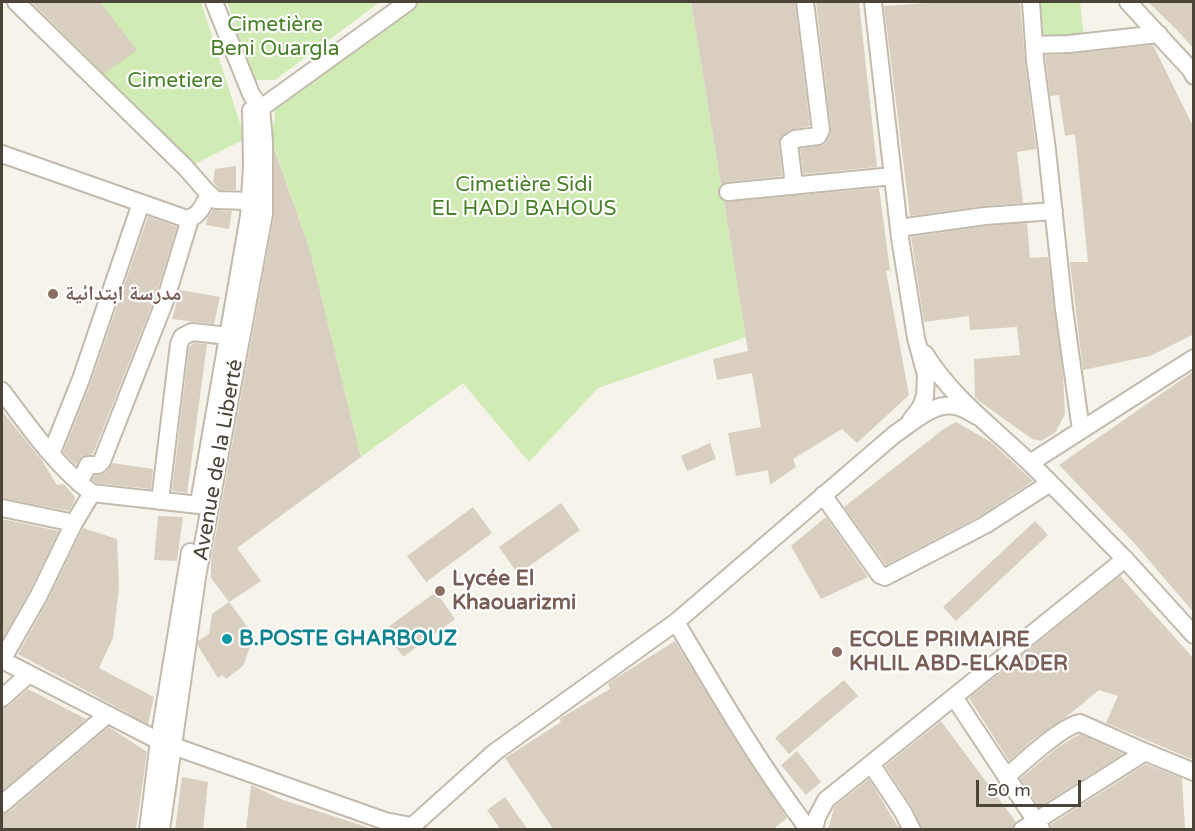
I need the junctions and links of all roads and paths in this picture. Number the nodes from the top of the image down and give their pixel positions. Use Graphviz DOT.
graph roads {
  1 [pos="16,2"];
  2 [pos="214,2"];
  3 [pos="408,2"];
  4 [pos="805,2"];
  5 [pos="873,2"];
  6 [pos="1031,2"];
  7 [pos="1128,2"];
  8 [pos="1159,34"];
  9 [pos="1034,45"];
  10 [pos="1194,76"];
  11 [pos="254,105"];
  12 [pos="2,154"];
  13 [pos="893,176"];
  14 [pos="794,186"];
  15 [pos="728,192"];
  16 [pos="209,195"];
  17 [pos="250,201"];
  18 [pos="141,203"];
  19 [pos="1054,211"];
  20 [pos="190,219"];
  21 [pos="899,228"];
  22 [pos="235,336"];
  23 [pos="915,338"];
  24 [pos="1194,358"];
  25 [pos="3,396"];
  26 [pos="977,416"];
  27 [pos="907,426"];
  28 [pos="1081,430"];
  29 [pos="51,454"];
  30 [pos="1030,463"];
  31 [pos="1050,483"];
  32 [pos="86,488"];
  33 [pos="823,495"];
  34 [pos="160,501"];
  35 [pos="199,505"];
  36 [pos="2,508"];
  37 [pos="74,523"];
  38 [pos="1125,559"];
  39 [pos="676,622"];
  40 [pos="1194,635"];
  41 [pos="2,660"];
  42 [pos="28,674"];
  43 [pos="954,697"];
  44 [pos="2,698"];
  45 [pos="107,715"];
  46 [pos="165,743"];
  47 [pos="1145,752"];
  48 [pos="871,764"];
  49 [pos="1194,772"];
  50 [pos="1006,777"];
  51 [pos="2,804"];
  52 [pos="1033,827"];
  53 [pos="411,828"];
  54 [pos="148,830"];
  55 [pos="161,830"];
  56 [pos="809,830"];
  57 [pos="814,830"];
  58 [pos="912,830"];
  1 -- 16 [label="street"];
  2 -- 11 [label="street, Avenue de la Liberté"];
  3 -- 11 [label="street"];
  4 -- 14 [label="street"];
  5 -- 13 [label="street"];
  6 -- 9 [label="street"];
  7 -- 8 [label="street"];
  8 -- 9 [label="street"];
  8 -- 10 [label="street"];
  9 -- 19 [label="street"];
  11 -- 17 [label="street, Avenue de la Liberté"];
  11 -- 22 [label="street, Avenue de la Liberté"];
  12 -- 18 [label="street"];
  13 -- 14 [label="street"];
  13 -- 21 [label="street"];
  14 -- 15 [label="street"];
  16 -- 17 [label="street"];
  16 -- 20 [label="street"];
  17 -- 22 [label="street, Avenue de la Liberté"];
  18 -- 20 [label="street"];
  18 -- 29 [label="street"];
  19 -- 21 [label="street"];
  19 -- 28 [label="street"];
  20 -- 32 [label="street"];
  21 -- 23 [label="street"];
  22 -- 34 [label="street"];
  22 -- 35 [label="street, Avenue de la Liberté"];
  22 -- 46 [label="street, Avenue de la Liberté"];
  23 -- 26 [label="street"];
  23 -- 27 [label="street"];
  24 -- 28 [label="street"];
  25 -- 29 [label="street"];
  26 -- 27 [label="street"];
  26 -- 30 [label="street"];
  27 -- 33 [label="street"];
  28 -- 30 [label="street"];
  29 -- 32 [label="street"];
  30 -- 31 [label="street"];
  31 -- 33 [label="street"];
  31 -- 38 [label="street"];
  32 -- 34 [label="street"];
  32 -- 37 [label="street"];
  33 -- 39 [label="street"];
  34 -- 35 [label="street"];
  35 -- 46 [label="street, Avenue de la Liberté"];
  36 -- 37 [label="street"];
  37 -- 41 [label="street"];
  38 -- 40 [label="street"];
  38 -- 43 [label="street"];
  39 -- 53 [label="street"];
  39 -- 56 [label="street"];
  41 -- 42 [label="street"];
  42 -- 44 [label="street"];
  42 -- 45 [label="street"];
  43 -- 48 [label="street"];
  43 -- 50 [label="street"];
  45 -- 46 [label="street"];
  45 -- 51 [label="street"];
  46 -- 53 [label="street"];
  46 -- 54 [label="street, Avenue de la Liberté"];
  46 -- 55 [label="street, Avenue de la Liberté"];
  47 -- 49 [label="street"];
  47 -- 50 [label="street"];
  47 -- 52 [label="street"];
  48 -- 57 [label="street"];
  48 -- 58 [label="street"];
  50 -- 52 [label="street"];
}
